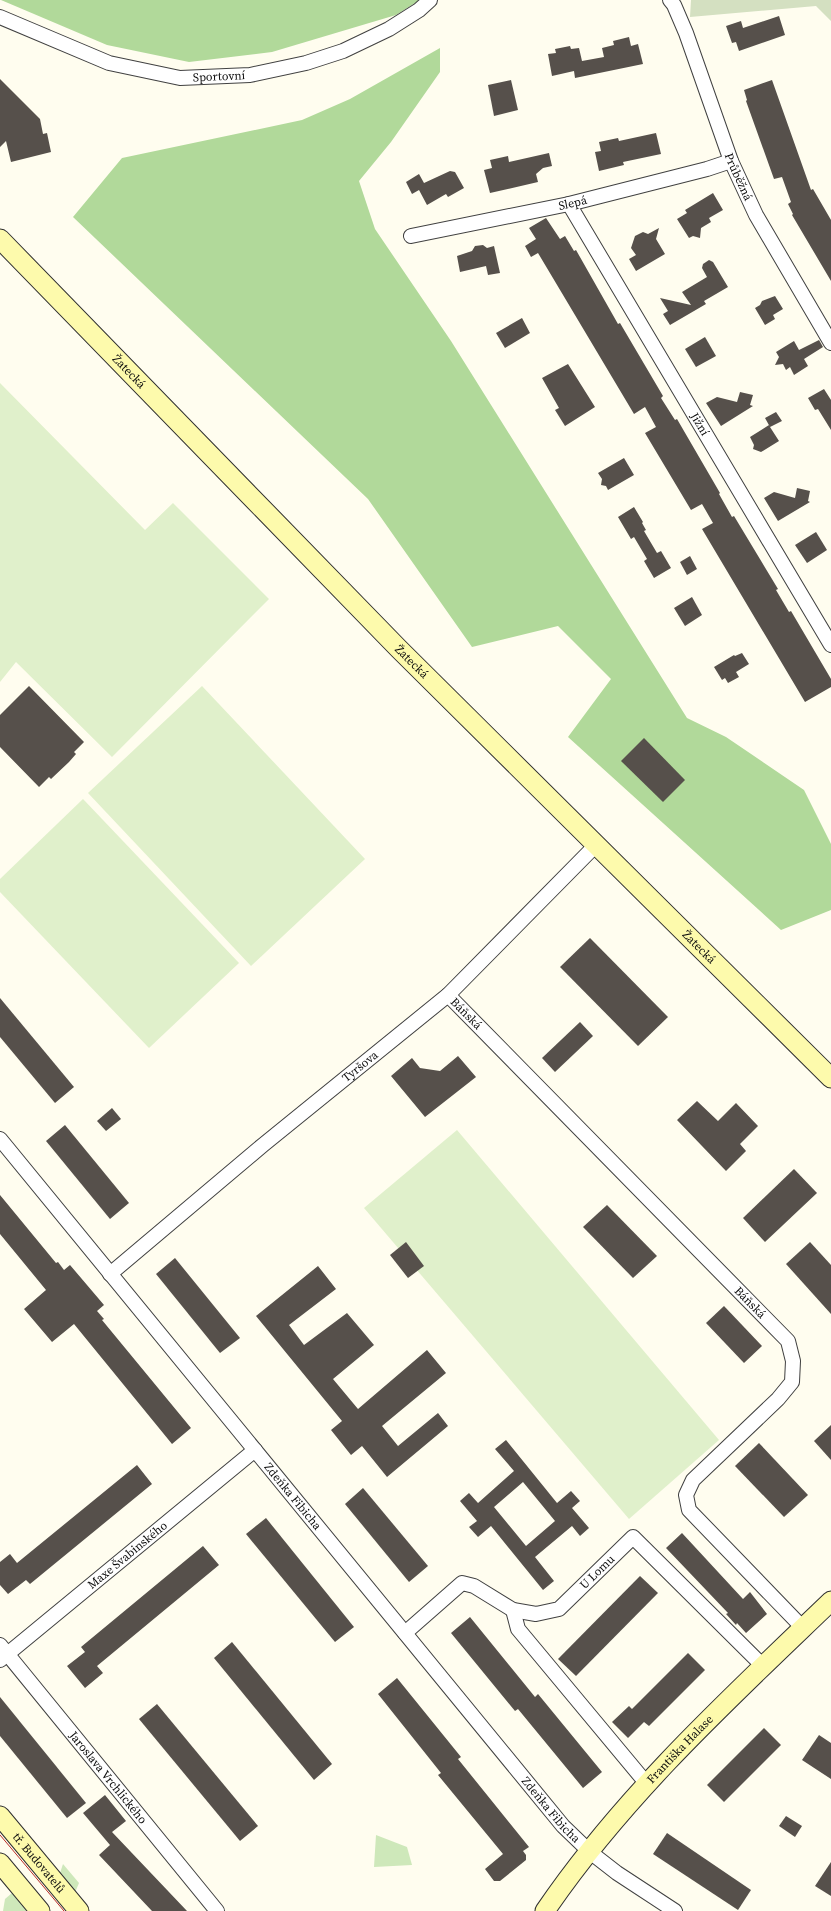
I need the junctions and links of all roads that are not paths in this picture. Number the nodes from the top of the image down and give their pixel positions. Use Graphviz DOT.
graph roads {
  1 [pos="430,0"];
  2 [pos="670,0"];
  3 [pos="0,17"];
  4 [pos="731,161"];
  5 [pos="569,204"];
  6 [pos="411,236"];
  7 [pos="0,239"];
  8 [pos="831,343"];
  9 [pos="831,645"];
  10 [pos="596,845"];
  11 [pos="448,995"];
  12 [pos="831,1078"];
  13 [pos="0,1139"];
  14 [pos="110,1274"];
  15 [pos="255,1450"];
  16 [pos="831,1601"];
  17 [pos="513,1610"];
  18 [pos="803,1628"];
  19 [pos="405,1633"];
  20 [pos="3,1653"];
  21 [pos="763,1666"];
  22 [pos="647,1784"];
  23 [pos="0,1816"];
  24 [pos="590,1852"];
  25 [pos="0,1863"];
  26 [pos="40,1911"];
  27 [pos="79,1911"];
  28 [pos="217,1911"];
  29 [pos="545,1911"];
  30 [pos="675,1911"];
  1 -- 3 [label="street, Sportovní"];
  2 -- 4 [label="street, Průběžná"];
  4 -- 5 [label="street, Slepá"];
  4 -- 8 [label="street, Průběžná"];
  5 -- 6 [label="street, Slepá"];
  5 -- 9 [label="street, Jižní"];
  7 -- 10 [label="street, Žatecká"];
  10 -- 11 [label="street, Tyršova"];
  10 -- 12 [label="street, Žatecká"];
  11 -- 14 [label="street, Tyršova"];
  11 -- 18 [label="street, Báňská"];
  13 -- 14 [label="street, Zdeňka Fibicha"];
  14 -- 15 [label="street, Zdeňka Fibicha"];
  15 -- 19 [label="street, Zdeňka Fibicha"];
  15 -- 20 [label="street, Maxe Švabinského"];
  16 -- 18 [label="street, Františka Halase"];
  17 -- 19 [label="street, U Lomu"];
  17 -- 21 [label="street, U Lomu"];
  17 -- 22 [label="street"];
  18 -- 21 [label="street, Františka Halase"];
  19 -- 24 [label="street, Zdeňka Fibicha"];
  20 -- 28 [label="street, Jaroslava Vrchlického"];
  21 -- 22 [label="street, Františka Halase"];
  22 -- 24 [label="street, Františka Halase"];
  23 -- 27 [label="street, tř. Budovatelů"];
  24 -- 29 [label="street, Františka Halase"];
  24 -- 30 [label="street, Zdeňka Fibicha"];
  25 -- 26 [label="street"];
}
